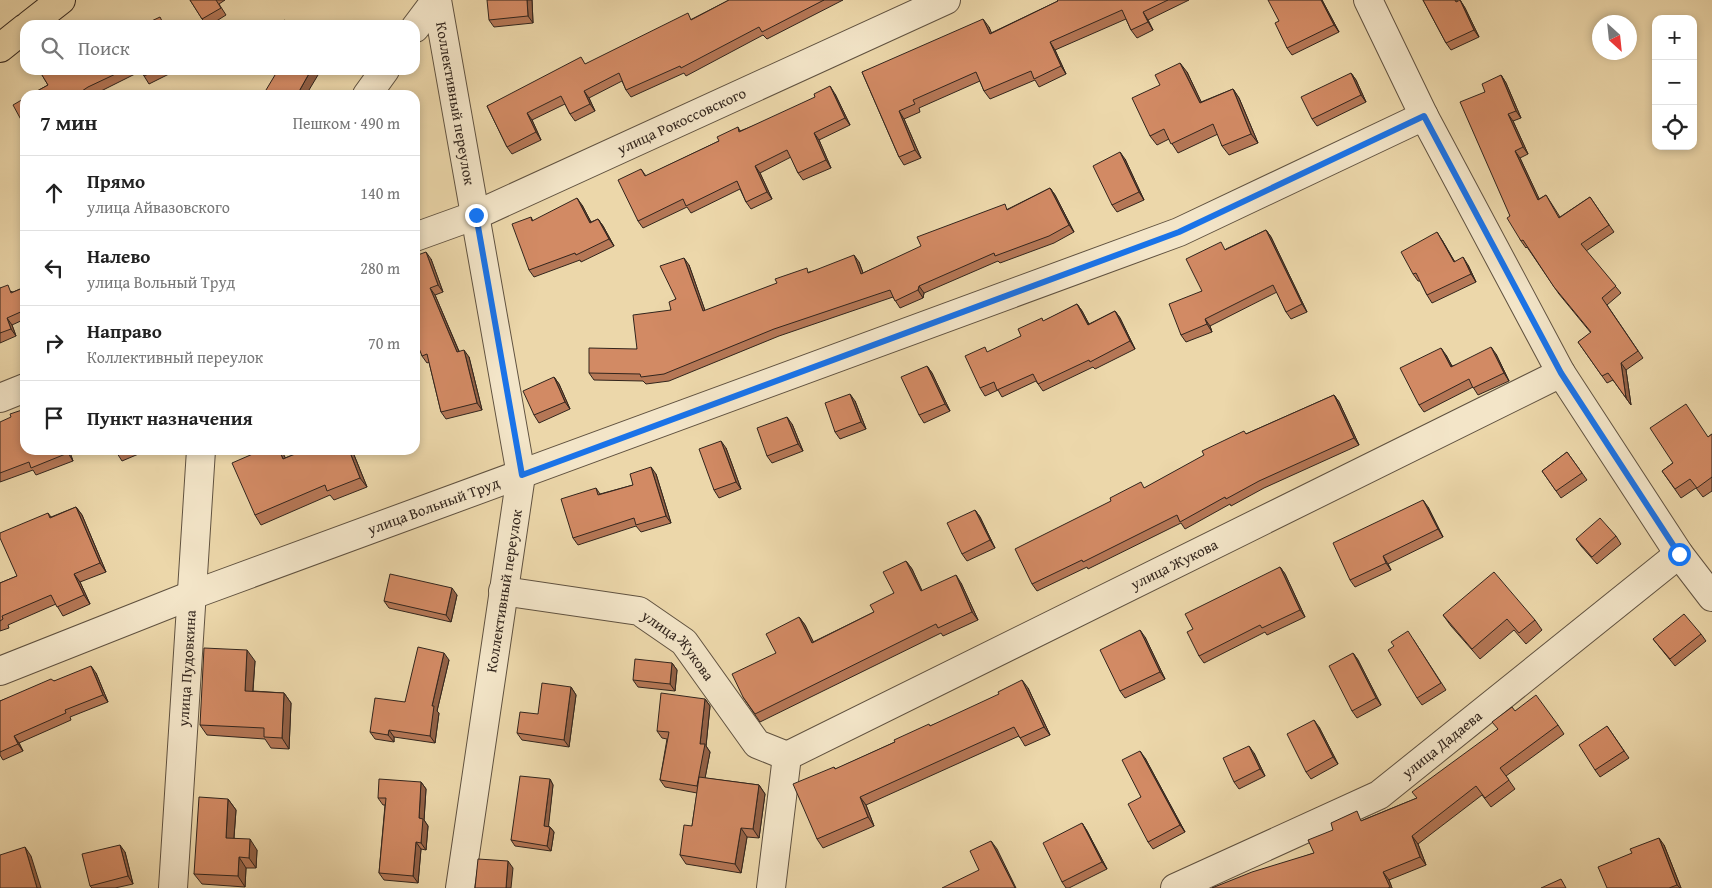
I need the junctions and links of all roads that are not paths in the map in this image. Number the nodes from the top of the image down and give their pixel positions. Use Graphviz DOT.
graph roads {
  1 [pos="62,0"];
  2 [pos="436,0"];
  3 [pos="946,0"];
  4 [pos="1368,0"];
  5 [pos="36,20"];
  6 [pos="420,21"];
  7 [pos="20,32"];
  8 [pos="0,48"];
  9 [pos="381,75"];
  10 [pos="371,90"];
  11 [pos="1424,116"];
  12 [pos="476,215"];
  13 [pos="420,236"];
  14 [pos="1561,373"];
  15 [pos="20,390"];
  16 [pos="0,398"];
  17 [pos="201,455"];
  18 [pos="522,475"];
  19 [pos="1679,554"];
  20 [pos="503,591"];
  21 [pos="192,595"];
  22 [pos="1712,598"];
  23 [pos="0,671"];
  24 [pos="787,756"];
  25 [pos="173,888"];
  26 [pos="460,888"];
  27 [pos="771,888"];
  28 [pos="1175,888"];
  1 -- 5 [label="main road"];
  2 -- 6 [label="street"];
  2 -- 12 [label="street, Коллективный переулок"];
  3 -- 12 [label="street, улица Рокоссовского"];
  4 -- 11 [label="street"];
  7 -- 8 [label="main road"];
  9 -- 10 [label="street"];
  11 -- 14 [label="street"];
  11 -- 18 [label="street, улица Вольный Труд"];
  12 -- 13 [label="street, улица Рокоссовского"];
  12 -- 18 [label="street, Коллективный переулок"];
  14 -- 19 [label="street"];
  14 -- 24 [label="street, улица Жукова"];
  15 -- 16 [label="street"];
  17 -- 21 [label="street, улица Пудовкина"];
  18 -- 20 [label="street, Коллективный переулок"];
  18 -- 21 [label="street, улица Вольный Труд"];
  19 -- 22 [label="street"];
  19 -- 28 [label="street, улица Дадаева"];
  20 -- 24 [label="street, улица Жукова"];
  20 -- 26 [label="street, Коллективный переулок"];
  21 -- 23 [label="street, улица Вольный Труд"];
  21 -- 25 [label="street, улица Пудовкина"];
  24 -- 27 [label="street"];
}
